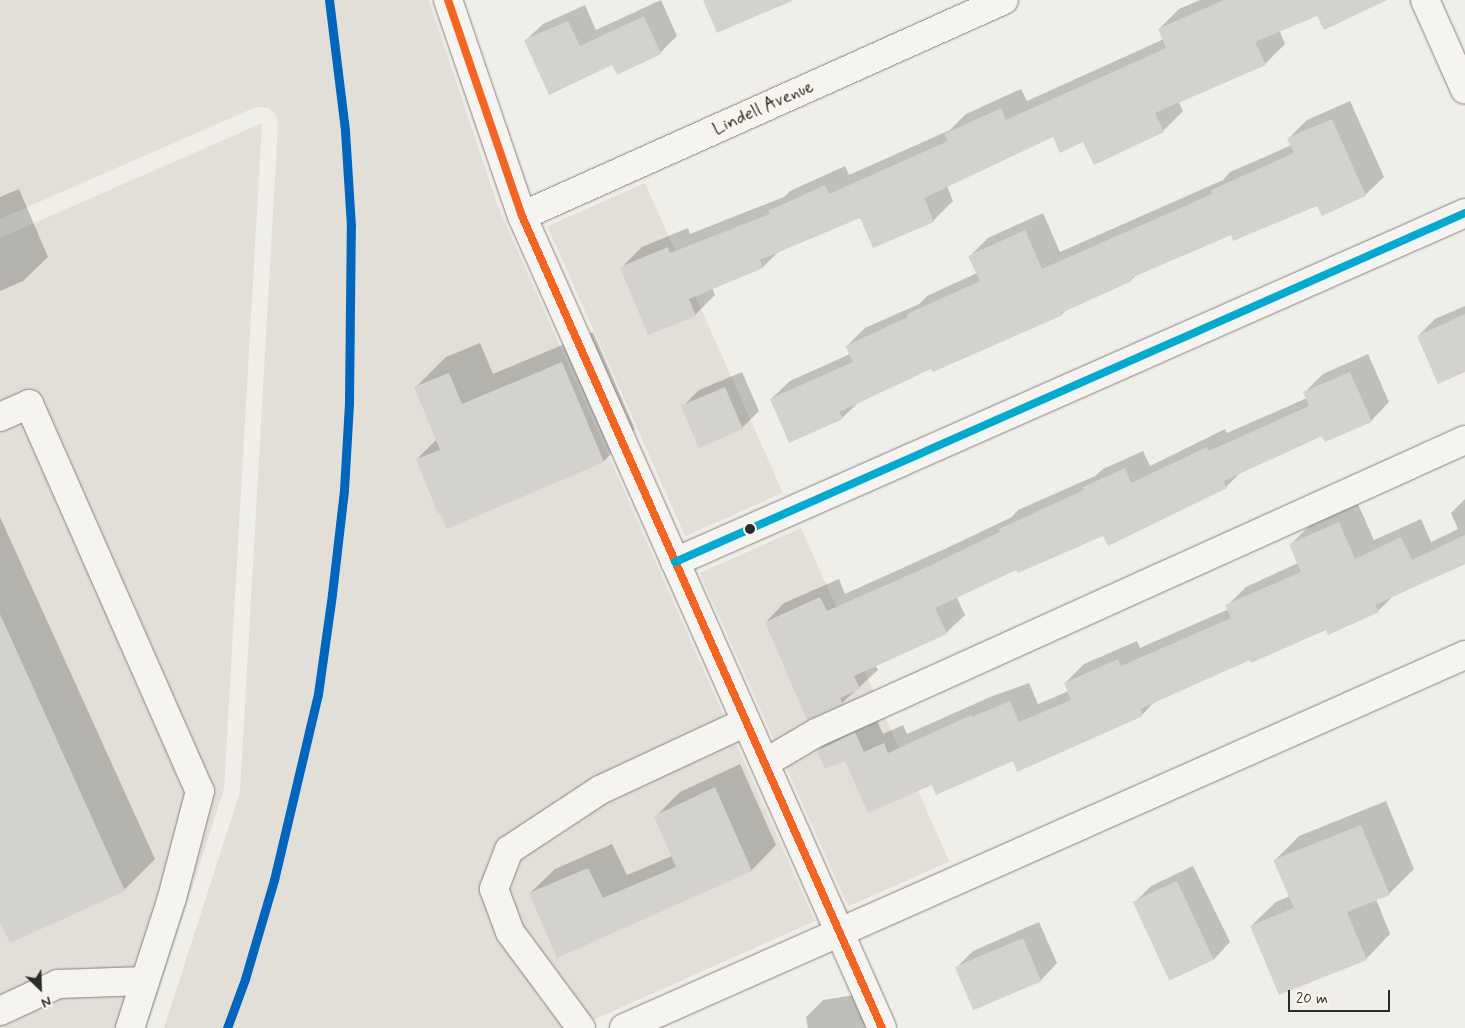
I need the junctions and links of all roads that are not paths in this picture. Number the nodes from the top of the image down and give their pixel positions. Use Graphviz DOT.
graph roads {
  1 [pos="448,0"];
  2 [pos="1004,0"];
  3 [pos="1425,0"];
  4 [pos="1465,90"];
  5 [pos="1465,213"];
  6 [pos="522,216"];
  7 [pos="0,417"];
  8 [pos="1465,440"];
  9 [pos="676,562"];
  10 [pos="1465,655"];
  11 [pos="746,722"];
  12 [pos="765,763"];
  13 [pos="839,932"];
  14 [pos="146,980"];
  15 [pos="0,1011"];
  16 [pos="130,1028"];
  17 [pos="581,1028"];
  18 [pos="624,1028"];
  19 [pos="882,1028"];
  1 -- 6 [label="street"];
  2 -- 6 [label="street, Lindell Avenue"];
  3 -- 4 [label="street"];
  5 -- 9 [label="street"];
  6 -- 9 [label="street"];
  7 -- 14 [label="street"];
  8 -- 12 [label="street"];
  9 -- 11 [label="street"];
  10 -- 13 [label="street"];
  11 -- 12 [label="street"];
  11 -- 17 [label="street"];
  12 -- 13 [label="street"];
  13 -- 18 [label="street"];
  13 -- 19 [label="street"];
  14 -- 15 [label="street"];
  14 -- 16 [label="street"];
}
